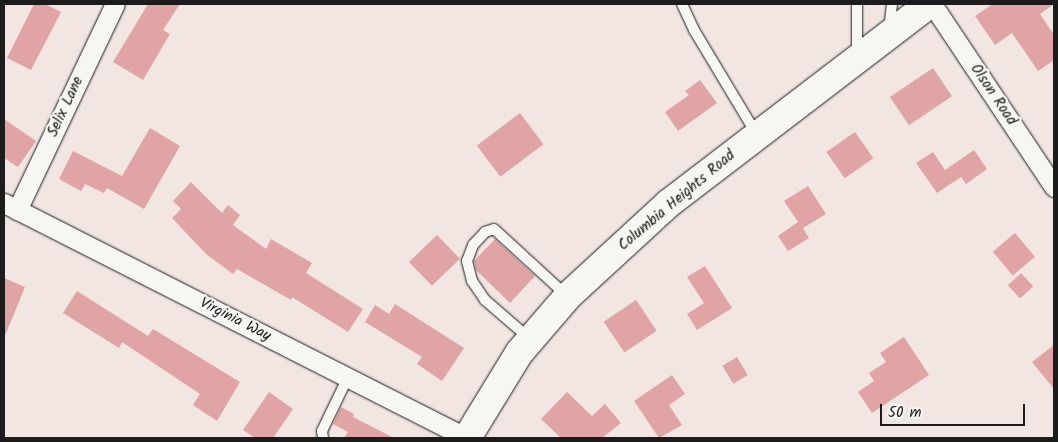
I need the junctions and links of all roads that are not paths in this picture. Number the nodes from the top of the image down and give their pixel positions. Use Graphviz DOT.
graph roads {
  1 [pos="115,4"];
  2 [pos="682,4"];
  3 [pos="858,4"];
  4 [pos="892,4"];
  5 [pos="930,4"];
  6 [pos="888,35"];
  7 [pos="857,59"];
  8 [pos="757,135"];
  9 [pos="1054,186"];
  10 [pos="11,206"];
  11 [pos="568,296"];
  12 [pos="531,340"];
  13 [pos="348,377"];
  14 [pos="323,438"];
  15 [pos="467,438"];
  1 -- 10 [label="street, Selix Lane"];
  2 -- 8 [label="lane"];
  3 -- 7 [label="lane"];
  4 -- 6 [label="lane"];
  5 -- 6 [label="street, Columbia Heights Road"];
  5 -- 9 [label="street, Olson Road"];
  6 -- 7 [label="street, Columbia Heights Road"];
  7 -- 8 [label="street, Columbia Heights Road"];
  8 -- 11 [label="street, Columbia Heights Road"];
  10 -- 13 [label="street, Virginia Way"];
  11 -- 12 [label="street, Columbia Heights Road"];
  11 -- 12 [label="lane"];
  12 -- 15 [label="street, Columbia Heights Road"];
  13 -- 14 [label="lane"];
  13 -- 15 [label="street, Virginia Way"];
}
